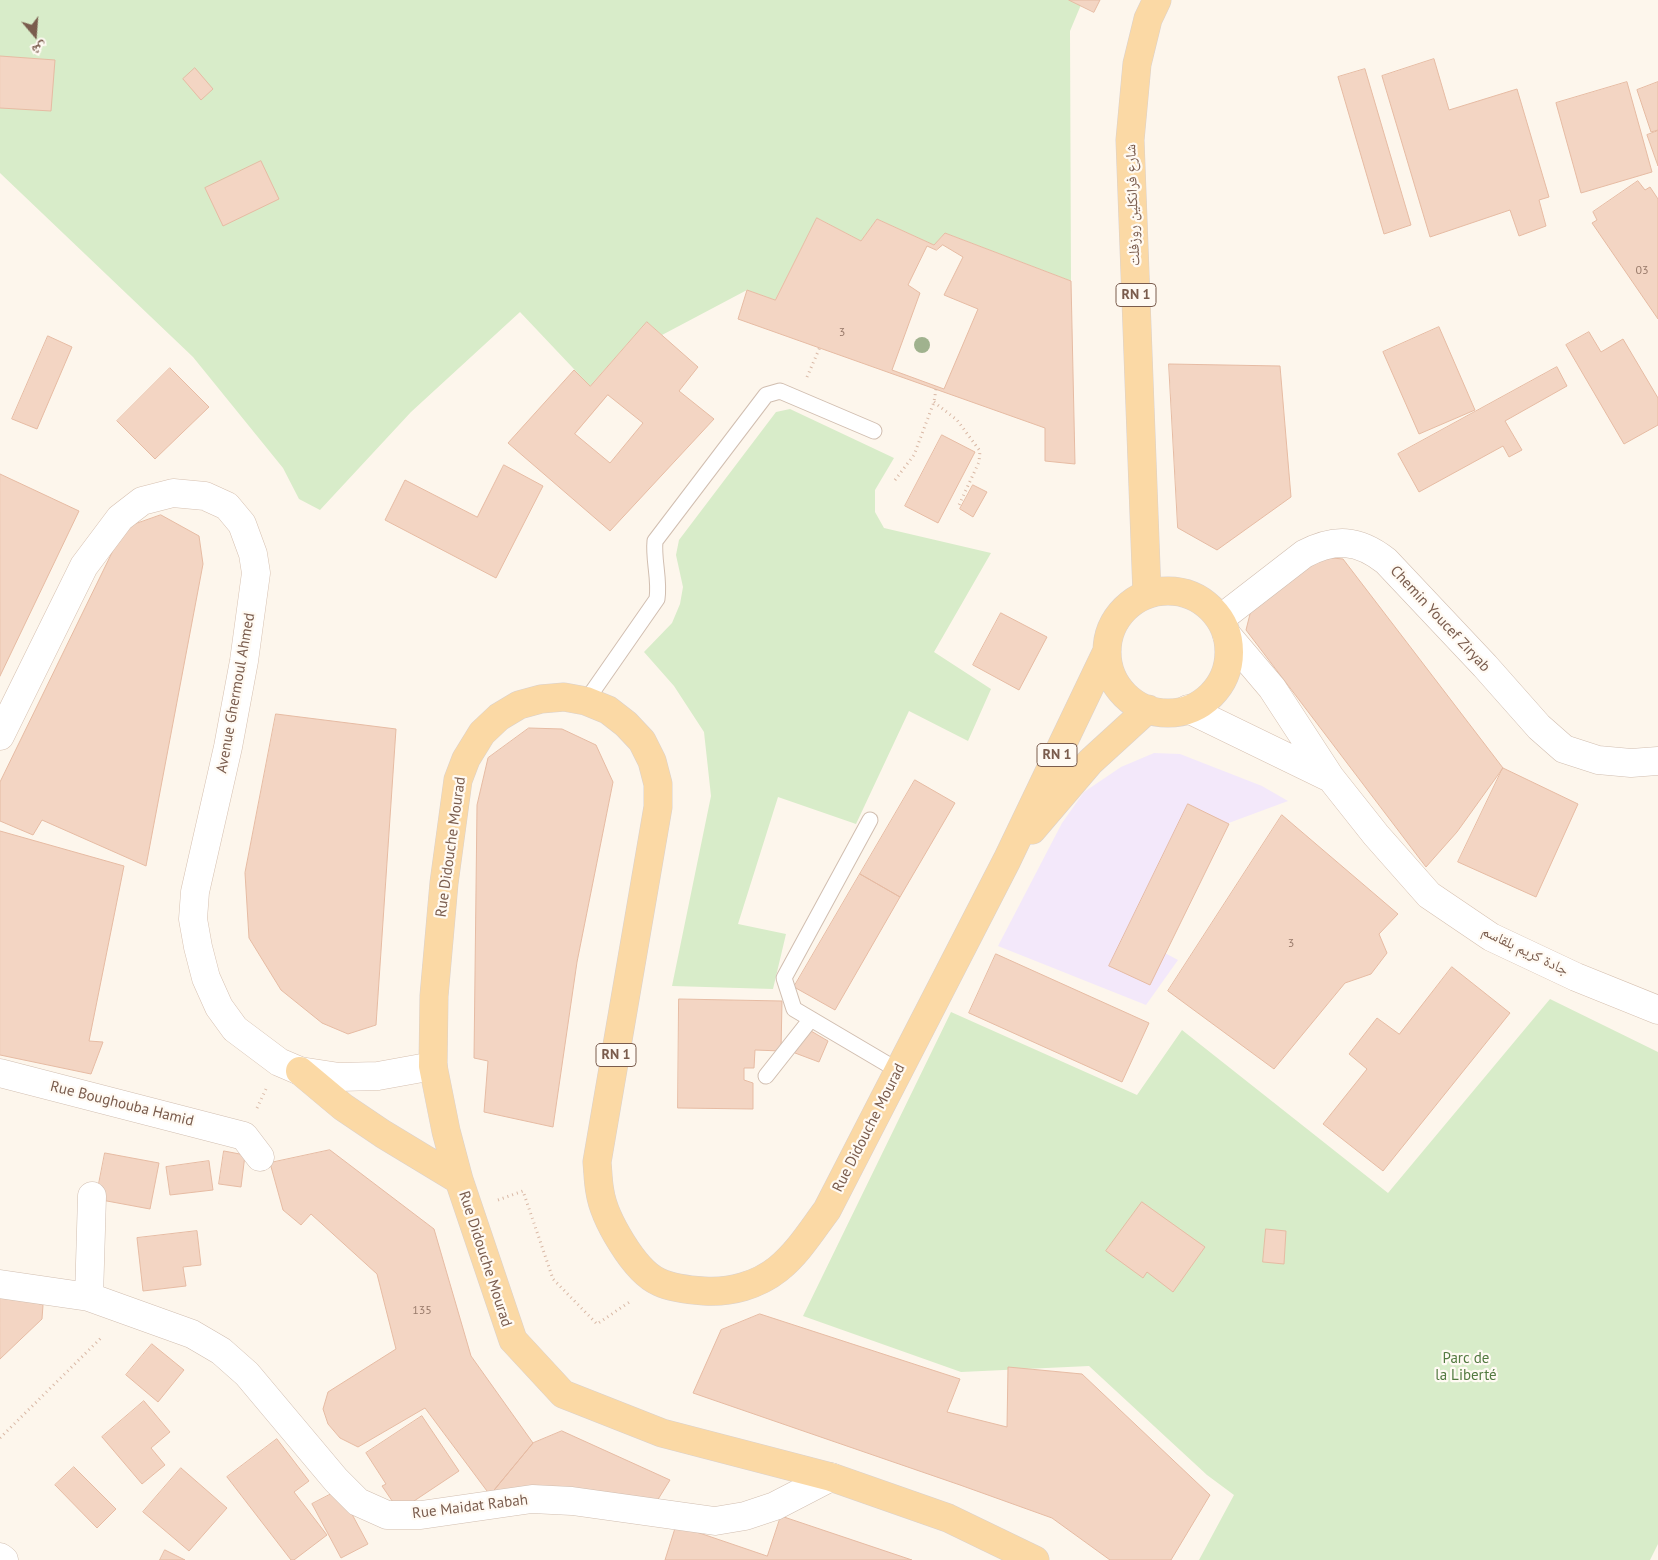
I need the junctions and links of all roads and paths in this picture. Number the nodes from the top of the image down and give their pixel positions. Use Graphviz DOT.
graph roads {
  1 [pos="1157,0"];
  2 [pos="820,347"];
  3 [pos="936,389"];
  4 [pos="798,398"];
  5 [pos="934,402"];
  6 [pos="874,431"];
  7 [pos="895,480"];
  8 [pos="959,505"];
  9 [pos="1147,594"];
  10 [pos="1223,627"];
  11 [pos="1107,651"];
  12 [pos="586,701"];
  13 [pos="1188,709"];
  14 [pos="1148,710"];
  15 [pos="0,736"];
  16 [pos="1658,761"];
  17 [pos="1330,777"];
  18 [pos="870,820"];
  19 [pos="1007,860"];
  20 [pos="1658,1010"];
  21 [pos="811,1019"];
  22 [pos="290,1066"];
  23 [pos="433,1066"];
  24 [pos="899,1071"];
  25 [pos="0,1073"];
  26 [pos="766,1076"];
  27 [pos="244,1136"];
  28 [pos="260,1157"];
  29 [pos="459,1180"];
  30 [pos="92,1196"];
  31 [pos="470,1211"];
  32 [pos="658,1282"];
  33 [pos="0,1284"];
  34 [pos="88,1297"];
  35 [pos="128,1310"];
  36 [pos="0,1438"];
  37 [pos="831,1477"];
  38 [pos="0,1557"];
  39 [pos="4,1560"];
  40 [pos="1035,1560"];
  1 -- 9 [label="main road, شارع فرانكلين روزفلت / RN 1"];
  2 -- 4 [label="path"];
  3 -- 5 [label="path"];
  4 -- 6 [label="lane"];
  4 -- 12 [label="lane"];
  5 -- 7 [label="path"];
  5 -- 8 [label="path"];
  9 -- 10 [label="main road"];
  9 -- 11 [label="main road"];
  10 -- 13 [label="main road"];
  10 -- 16 [label="street, Chemin Youcef Ziryab"];
  10 -- 17 [label="street, جادة كريم بلقاسم"];
  11 -- 14 [label="main road"];
  11 -- 19 [label="main road, Rue Didouche Mourad / RN 1"];
  12 -- 23 [label="main road, Rue Didouche Mourad / RN 1"];
  12 -- 32 [label="main road, Rue Didouche Mourad / RN 1"];
  13 -- 14 [label="main road"];
  13 -- 17 [label="street"];
  14 -- 19 [label="main road, Rue Didouche Mourad / RN 1"];
  15 -- 22 [label="street, Avenue Ghermoul Ahmed"];
  17 -- 20 [label="street, جادة كريم بلقاسم"];
  18 -- 21 [label="lane"];
  19 -- 24 [label="main road, Rue Didouche Mourad / RN 1"];
  21 -- 24 [label="lane"];
  21 -- 26 [label="lane"];
  22 -- 23 [label="street, Avenue Ghermoul Ahmed"];
  22 -- 27 [label="path"];
  22 -- 29 [label="main road"];
  23 -- 29 [label="main road, Rue Didouche Mourad / RN 1"];
  24 -- 32 [label="main road, Rue Didouche Mourad / RN 1"];
  25 -- 27 [label="street, Rue Boughouba Hamid"];
  27 -- 28 [label="street"];
  29 -- 31 [label="main road, Rue Didouche Mourad / RN 1"];
  30 -- 34 [label="street"];
  31 -- 32 [label="path"];
  31 -- 37 [label="main road, Rue Didouche Mourad / RN 1"];
  33 -- 34 [label="street, Rue Maidat Rabah"];
  34 -- 35 [label="street, Rue Maidat Rabah"];
  35 -- 36 [label="path"];
  35 -- 37 [label="street, Rue Maidat Rabah"];
  37 -- 40 [label="main road, Rue Didouche Mourad / RN 1"];
  38 -- 39 [label="street"];
}
